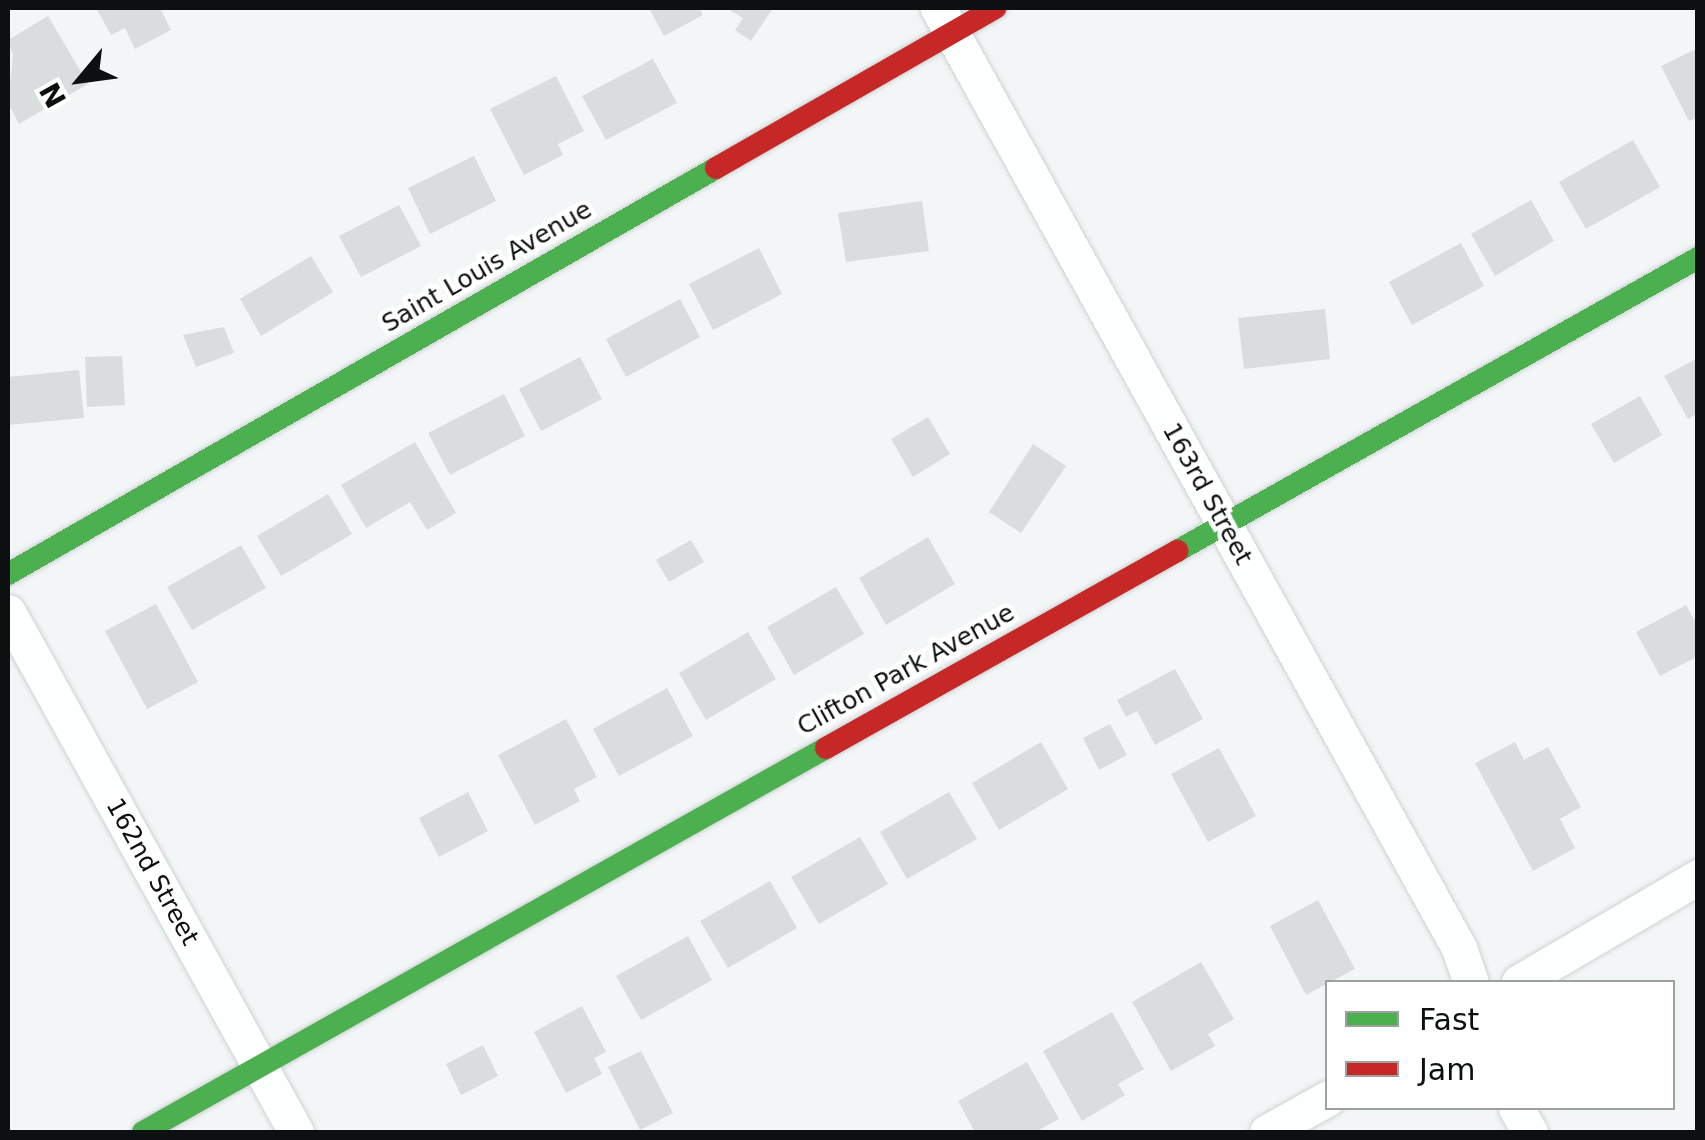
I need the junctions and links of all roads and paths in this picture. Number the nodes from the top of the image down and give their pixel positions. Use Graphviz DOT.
graph roads {
  1 [pos="995,8"];
  2 [pos="945,19"];
  3 [pos="1698,258"];
  4 [pos="1223,523"];
  5 [pos="8,574"];
  6 [pos="8,612"];
  7 [pos="1698,876"];
  8 [pos="1470,980"];
  9 [pos="1522,980"];
  10 [pos="260,1067"];
  11 [pos="1325,1100"];
  12 [pos="1517,1110"];
  13 [pos="143,1132"];
  14 [pos="296,1132"];
  15 [pos="1266,1132"];
  16 [pos="1530,1132"];
  1 -- 2 [label="street, Saint Louis Avenue"];
  2 -- 4 [label="street, 163rd Street"];
  2 -- 5 [label="street, Saint Louis Avenue"];
  3 -- 4 [label="street, Clifton Park Avenue"];
  4 -- 8 [label="street, 163rd Street"];
  4 -- 10 [label="street, Clifton Park Avenue"];
  6 -- 10 [label="street, 162nd Street"];
  7 -- 9 [label="street"];
  10 -- 13 [label="street, Clifton Park Avenue"];
  10 -- 14 [label="street, 162nd Street"];
  11 -- 15 [label="street"];
  12 -- 16 [label="street"];
}
